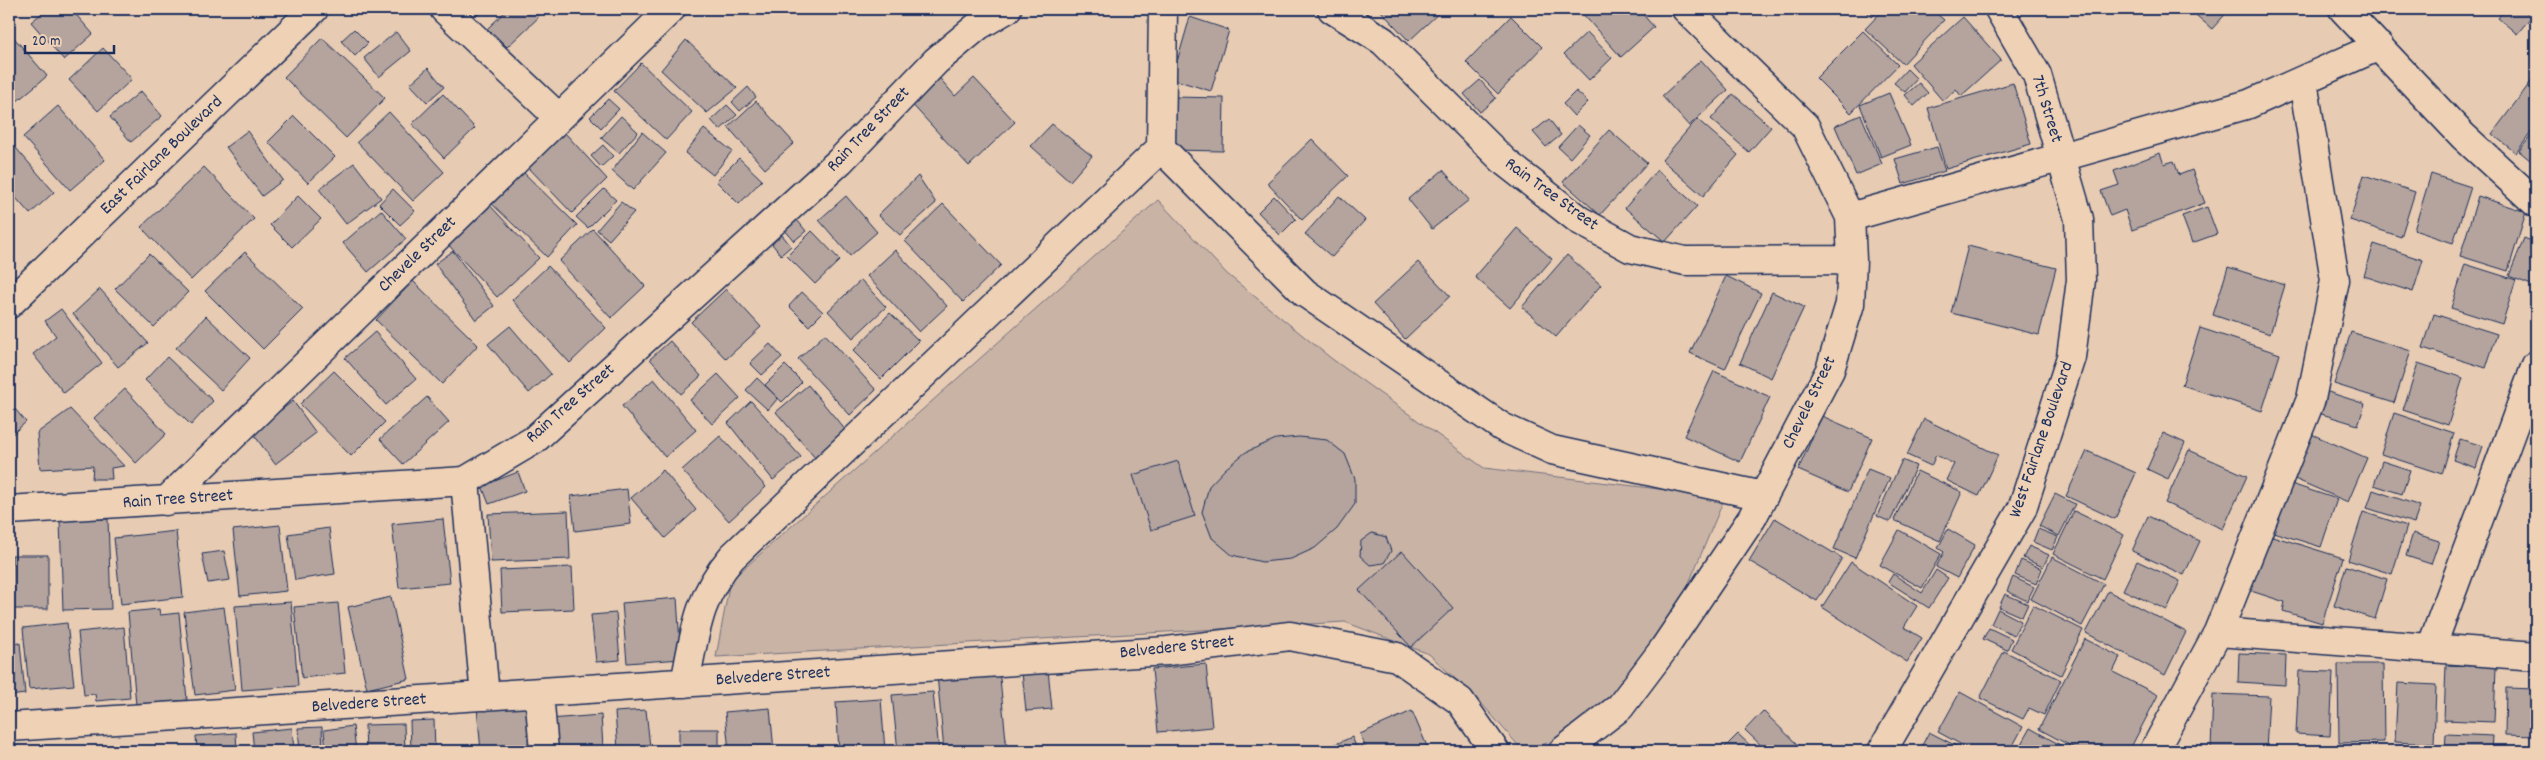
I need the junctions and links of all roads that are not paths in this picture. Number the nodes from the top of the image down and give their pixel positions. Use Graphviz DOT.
graph roads {
  1 [pos="314,9"];
  2 [pos="444,9"];
  3 [pos="671,9"];
  4 [pos="1007,9"];
  5 [pos="1163,9"];
  6 [pos="1332,9"];
  7 [pos="1686,9"];
  8 [pos="1999,9"];
  9 [pos="2343,9"];
  10 [pos="2379,46"];
  11 [pos="2303,81"];
  12 [pos="559,118"];
  13 [pos="1161,148"];
  14 [pos="2061,157"];
  15 [pos="2536,203"];
  16 [pos="1850,217"];
  17 [pos="1852,260"];
  18 [pos="9,304"];
  19 [pos="2536,365"];
  20 [pos="466,481"];
  21 [pos="1763,496"];
  22 [pos="166,502"];
  23 [pos="9,510"];
  24 [pos="2218,632"];
  25 [pos="2431,648"];
  26 [pos="2536,656"];
  27 [pos="685,683"];
  28 [pos="539,692"];
  29 [pos="485,696"];
  30 [pos="9,728"];
  31 [pos="544,751"];
  32 [pos="1495,751"];
  33 [pos="1563,751"];
  34 [pos="1882,751"];
  35 [pos="2154,751"];
  1 -- 18 [label="street, East Fairlane Boulevard"];
  2 -- 12 [label="street"];
  3 -- 12 [label="street, Chevele Street"];
  4 -- 20 [label="street, Rain Tree Street"];
  5 -- 13 [label="street"];
  6 -- 17 [label="street, Rain Tree Street"];
  7 -- 16 [label="street, Chevele Street"];
  8 -- 14 [label="street, 7th Street"];
  9 -- 10 [label="street"];
  10 -- 11 [label="street"];
  10 -- 15 [label="street"];
  11 -- 14 [label="street"];
  11 -- 24 [label="street"];
  12 -- 22 [label="street, Chevele Street"];
  13 -- 21 [label="street"];
  13 -- 27 [label="street"];
  14 -- 16 [label="street"];
  14 -- 34 [label="street, West Fairlane Boulevard"];
  16 -- 17 [label="street, Chevele Street"];
  17 -- 21 [label="street, Chevele Street"];
  19 -- 25 [label="street"];
  20 -- 22 [label="street, Rain Tree Street"];
  20 -- 29 [label="street"];
  21 -- 33 [label="street, Chevele Street"];
  22 -- 23 [label="street, Rain Tree Street"];
  24 -- 25 [label="street"];
  24 -- 35 [label="street"];
  25 -- 26 [label="street"];
  27 -- 28 [label="street, Belvedere Street"];
  27 -- 32 [label="street, Belvedere Street"];
  28 -- 29 [label="street, Belvedere Street"];
  28 -- 31 [label="street"];
  29 -- 30 [label="street, Belvedere Street"];
}
